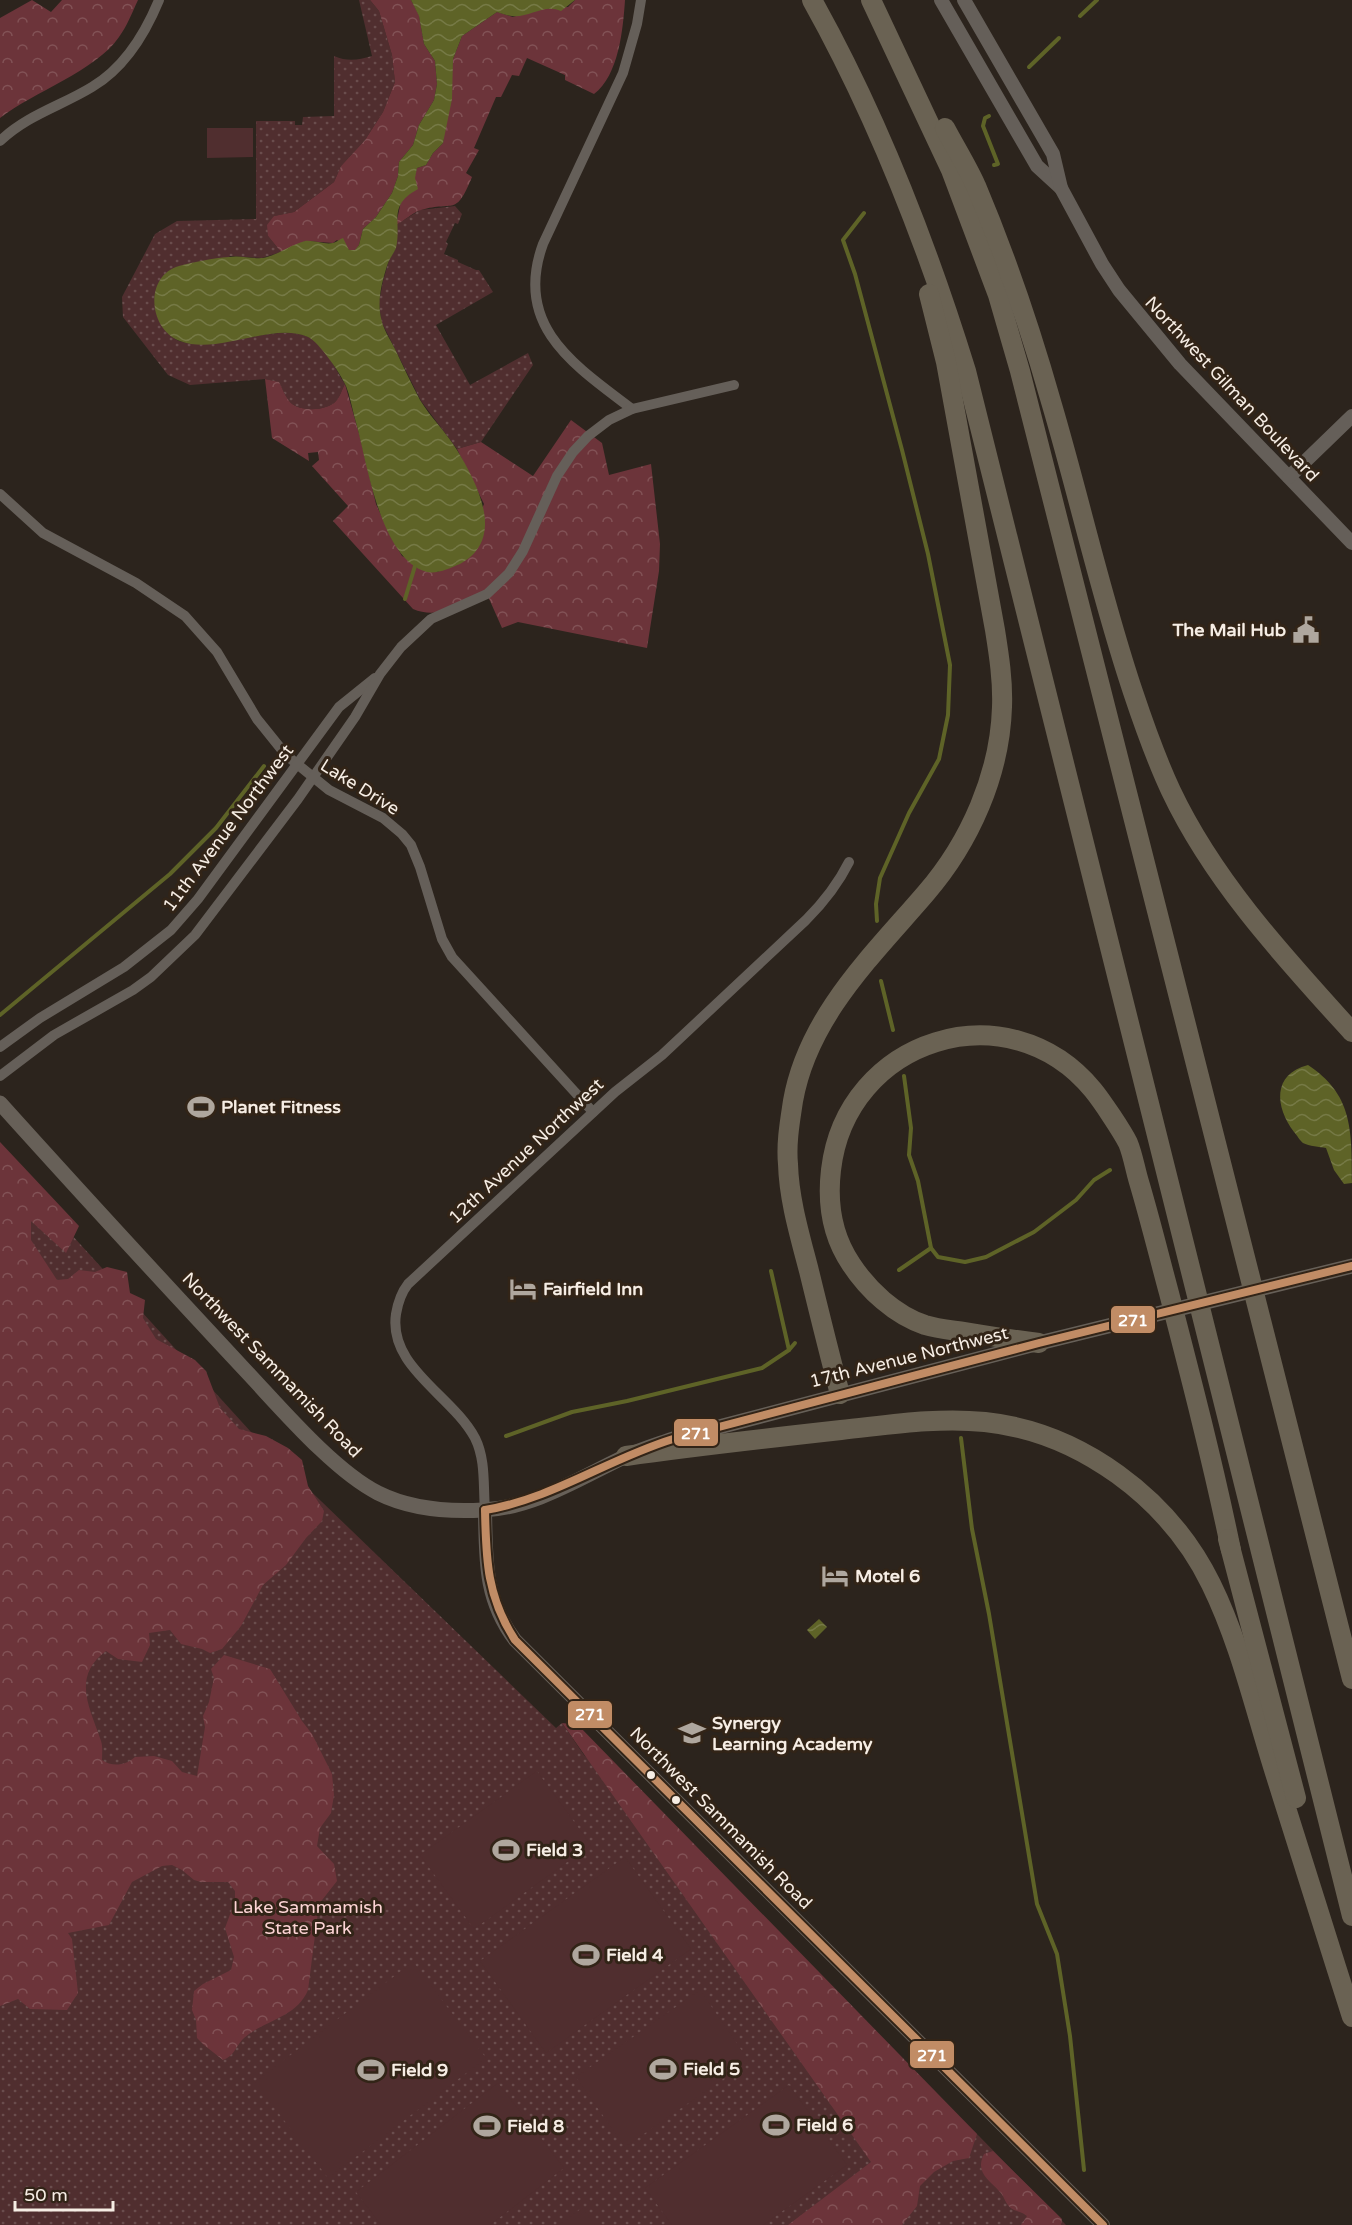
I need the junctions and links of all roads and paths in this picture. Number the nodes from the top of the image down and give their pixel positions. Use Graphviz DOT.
graph roads {
  1 [pos="159,0"];
  2 [pos="641,0"];
  3 [pos="812,0"];
  4 [pos="871,0"];
  5 [pos="941,0"];
  6 [pos="964,0"];
  7 [pos="0,141"];
  8 [pos="1061,188"];
  9 [pos="906,198"];
  10 [pos="734,385"];
  11 [pos="632,409"];
  12 [pos="1352,416"];
  13 [pos="1289,477"];
  14 [pos="0,494"];
  15 [pos="1352,543"];
  16 [pos="380,674"];
  17 [pos="297,765"];
  18 [pos="313,778"];
  19 [pos="849,862"];
  20 [pos="1352,1032"];
  21 [pos="0,1047"];
  22 [pos="0,1076"];
  23 [pos="0,1103"];
  24 [pos="593,1112"];
  25 [pos="1352,1266"];
  26 [pos="1039,1343"];
  27 [pos="840,1394"];
  28 [pos="626,1456"];
  29 [pos="484,1510"];
  30 [pos="1352,1679"];
  31 [pos="1352,1916"];
  32 [pos="1352,2015"];
  33 [pos="1103,2225"];
  1 -- 7 [label="street"];
  2 -- 11 [label="street"];
  3 -- 9 [label="highway"];
  4 -- 20 [label="highway"];
  4 -- 30 [label="highway"];
  5 -- 8 [label="street, Northwest Gilman Boulevard"];
  6 -- 8 [label="street, Northwest Gilman Boulevard"];
  8 -- 13 [label="street, Northwest Gilman Boulevard"];
  9 -- 27 [label="highway"];
  9 -- 31 [label="highway"];
  10 -- 11 [label="street, 11th Avenue Northwest"];
  11 -- 16 [label="street, 11th Avenue Northwest"];
  12 -- 13 [label="street"];
  13 -- 15 [label="street, Northwest Gilman Boulevard"];
  14 -- 17 [label="street, Lake Drive"];
  16 -- 17 [label="street, 11th Avenue Northwest"];
  16 -- 18 [label="street, 11th Avenue Northwest"];
  17 -- 18 [label="street, Lake Drive"];
  17 -- 21 [label="street, 11th Avenue Northwest"];
  18 -- 22 [label="street, 11th Avenue Northwest"];
  18 -- 24 [label="street, Lake Drive"];
  19 -- 24 [label="street, 12th Avenue Northwest"];
  23 -- 29 [label="main road, Northwest Sammamish Road"];
  24 -- 29 [label="street, 12th Avenue Northwest"];
  25 -- 26 [label="main road, 17th Avenue Northwest"];
  26 -- 27 [label="main road, 17th Avenue Northwest"];
  26 -- 32 [label="highway"];
  27 -- 28 [label="main road, 17th Avenue Northwest"];
  28 -- 29 [label="main road, 17th Avenue Northwest"];
  28 -- 32 [label="highway"];
  29 -- 33 [label="street, Northwest Sammamish Road"];
}
